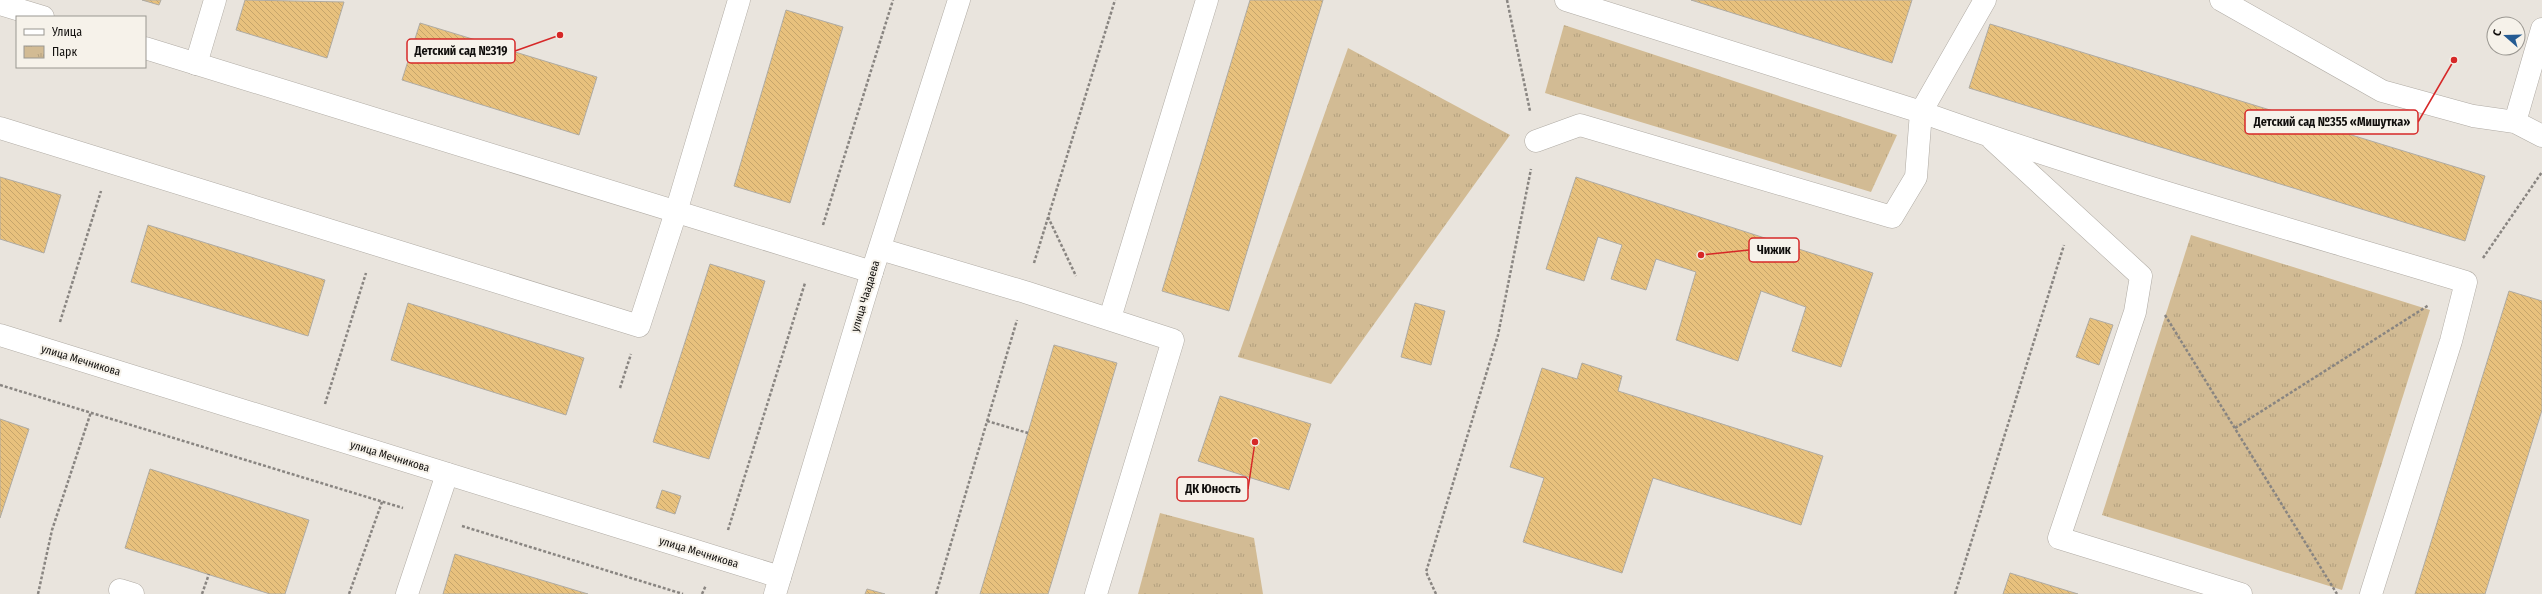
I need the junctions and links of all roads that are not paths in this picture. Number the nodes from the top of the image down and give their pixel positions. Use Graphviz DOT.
graph roads {
  1 [pos="215,0"];
  2 [pos="739,0"];
  3 [pos="958,0"];
  4 [pos="1207,0"];
  5 [pos="1566,0"];
  6 [pos="1985,0"];
  7 [pos="2221,0"];
  8 [pos="0,4"];
  9 [pos="40,16"];
  10 [pos="2542,29"];
  11 [pos="146,48"];
  12 [pos="196,64"];
  13 [pos="1921,112"];
  14 [pos="2514,122"];
  15 [pos="0,128"];
  16 [pos="1989,136"];
  17 [pos="2542,136"];
  18 [pos="1536,142"];
  19 [pos="676,212"];
  20 [pos="880,249"];
  21 [pos="872,272"];
  22 [pos="1102,316"];
  23 [pos="0,335"];
  24 [pos="447,474"];
  25 [pos="781,588"];
  26 [pos="407,594"];
  27 [pos="1096,594"];
  28 [pos="2241,594"];
  29 [pos="2371,594"];
  1 -- 12 [label="street"];
  2 -- 19 [label="street"];
  3 -- 20 [label="street, улица Чаадаева"];
  4 -- 22 [label="street"];
  5 -- 13 [label="street"];
  6 -- 13 [label="street"];
  7 -- 14 [label="street"];
  8 -- 9 [label="street"];
  10 -- 14 [label="street"];
  11 -- 12 [label="street"];
  12 -- 19 [label="street"];
  13 -- 16 [label="street"];
  13 -- 18 [label="street"];
  14 -- 17 [label="street"];
  15 -- 19 [label="street"];
  16 -- 28 [label="street"];
  16 -- 29 [label="street"];
  19 -- 21 [label="street"];
  20 -- 21 [label="street, улица Чаадаева"];
  20 -- 22 [label="street"];
  21 -- 25 [label="street, улица Чаадаева"];
  22 -- 27 [label="street"];
  23 -- 24 [label="street, улица Мечникова"];
  24 -- 25 [label="street, улица Мечникова"];
  24 -- 26 [label="street"];
}
